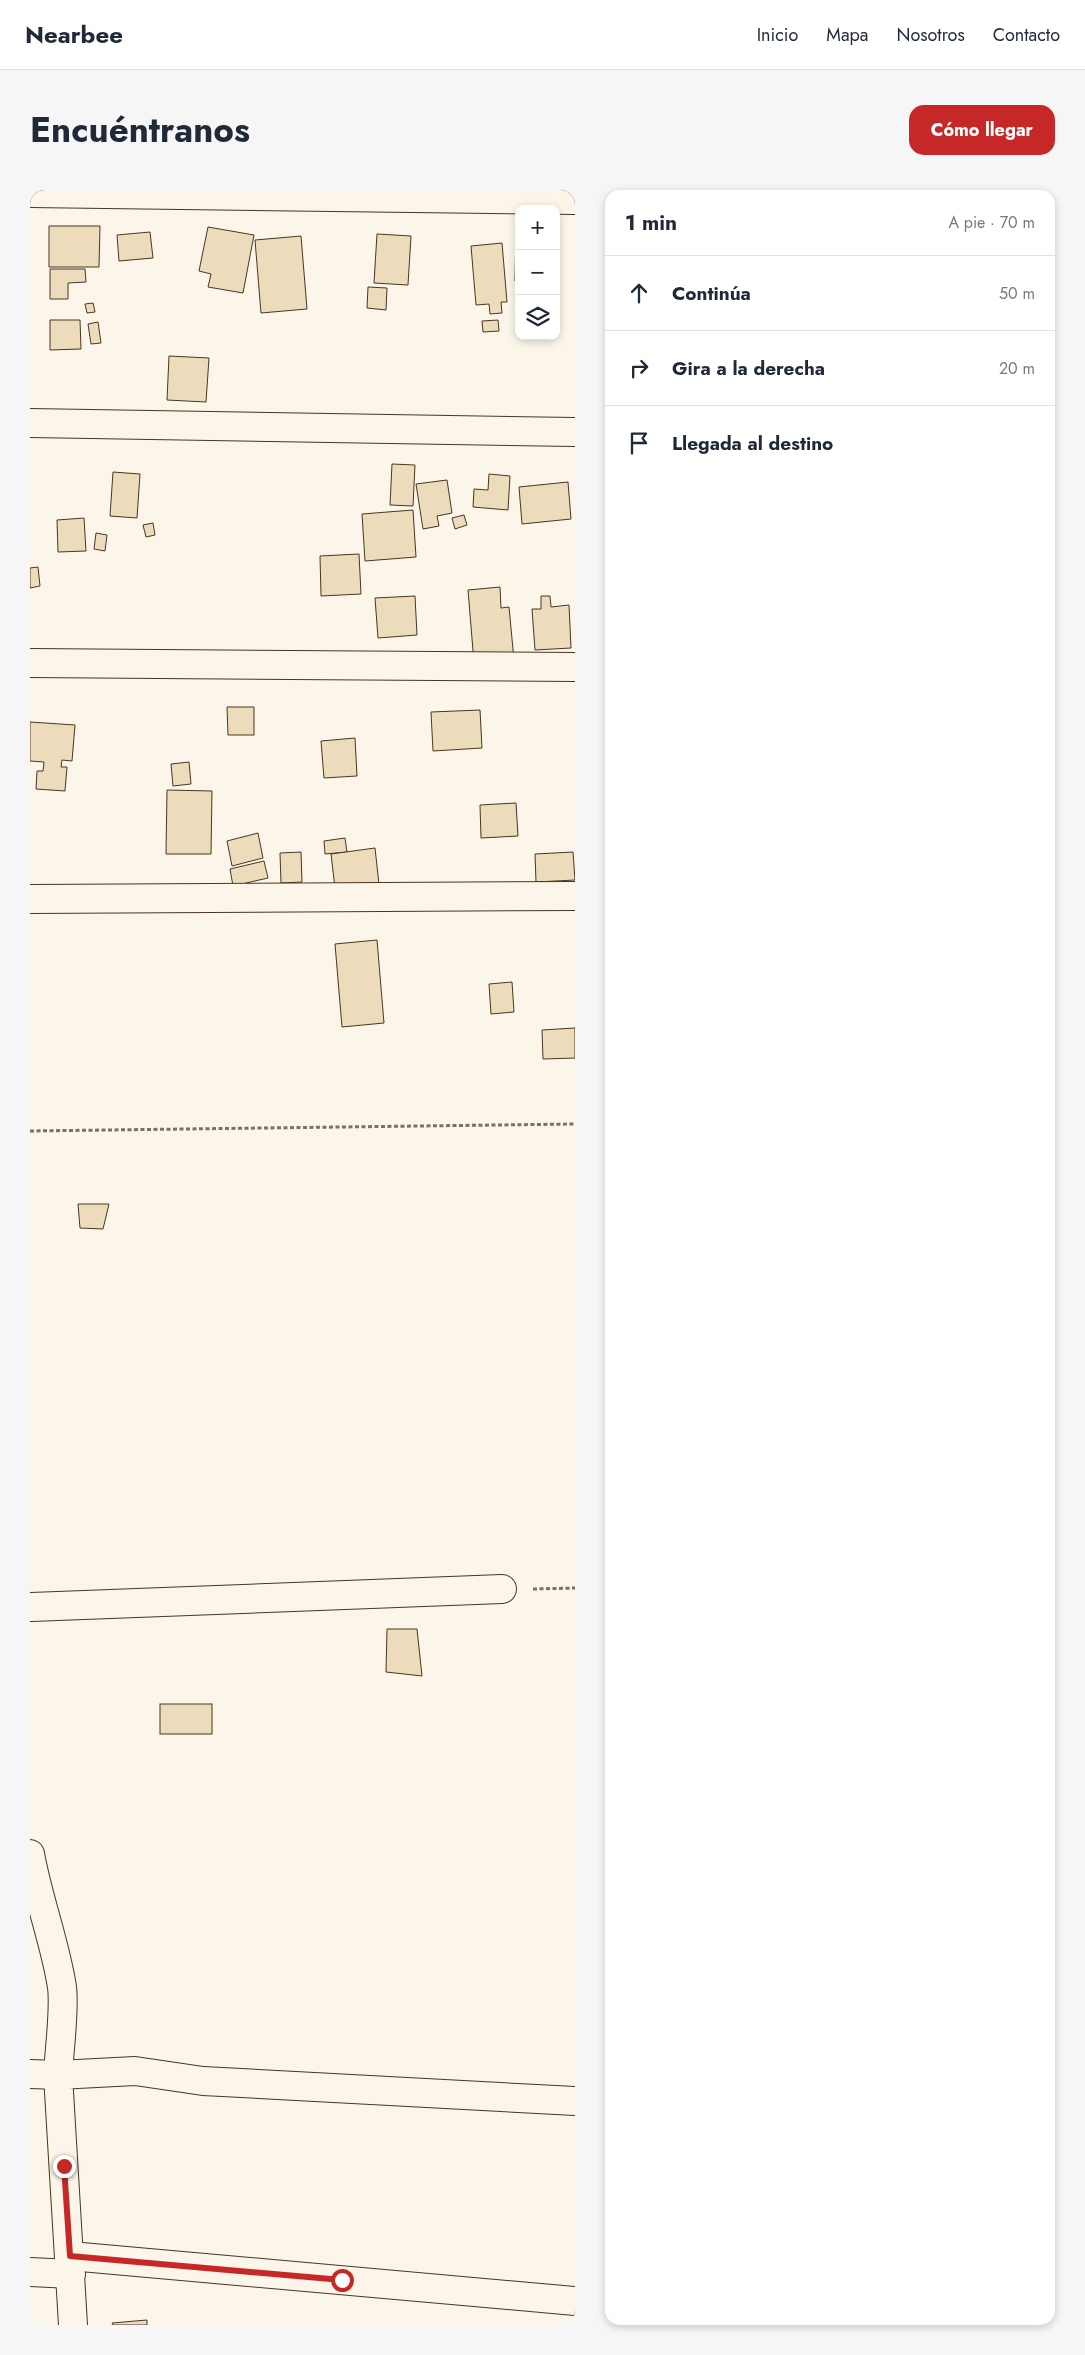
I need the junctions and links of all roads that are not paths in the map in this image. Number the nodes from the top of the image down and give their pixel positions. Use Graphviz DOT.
graph roads {
  1 [pos="30,194"];
  2 [pos="575,200"];
  3 [pos="30,423"];
  4 [pos="575,432"];
  5 [pos="30,663"];
  6 [pos="575,667"];
  7 [pos="575,896"];
  8 [pos="30,899"];
  9 [pos="502,1589"];
  10 [pos="30,1597"];
  11 [pos="31,1607"];
  12 [pos="30,1628"];
  13 [pos="30,1854"];
  14 [pos="30,2074"];
  15 [pos="58,2075"];
  16 [pos="575,2100"];
  17 [pos="70,2265"];
  18 [pos="30,2272"];
  19 [pos="575,2301"];
  20 [pos="73,2325"];
  1 -- 2 [label="street"];
  3 -- 4 [label="street"];
  5 -- 6 [label="street"];
  7 -- 8 [label="street"];
  9 -- 11 [label="street"];
  10 -- 11 [label="street"];
  11 -- 12 [label="street"];
  13 -- 15 [label="street"];
  14 -- 15 [label="street"];
  15 -- 16 [label="street"];
  15 -- 17 [label="street"];
  17 -- 18 [label="street"];
  17 -- 19 [label="street"];
  17 -- 20 [label="street"];
}
